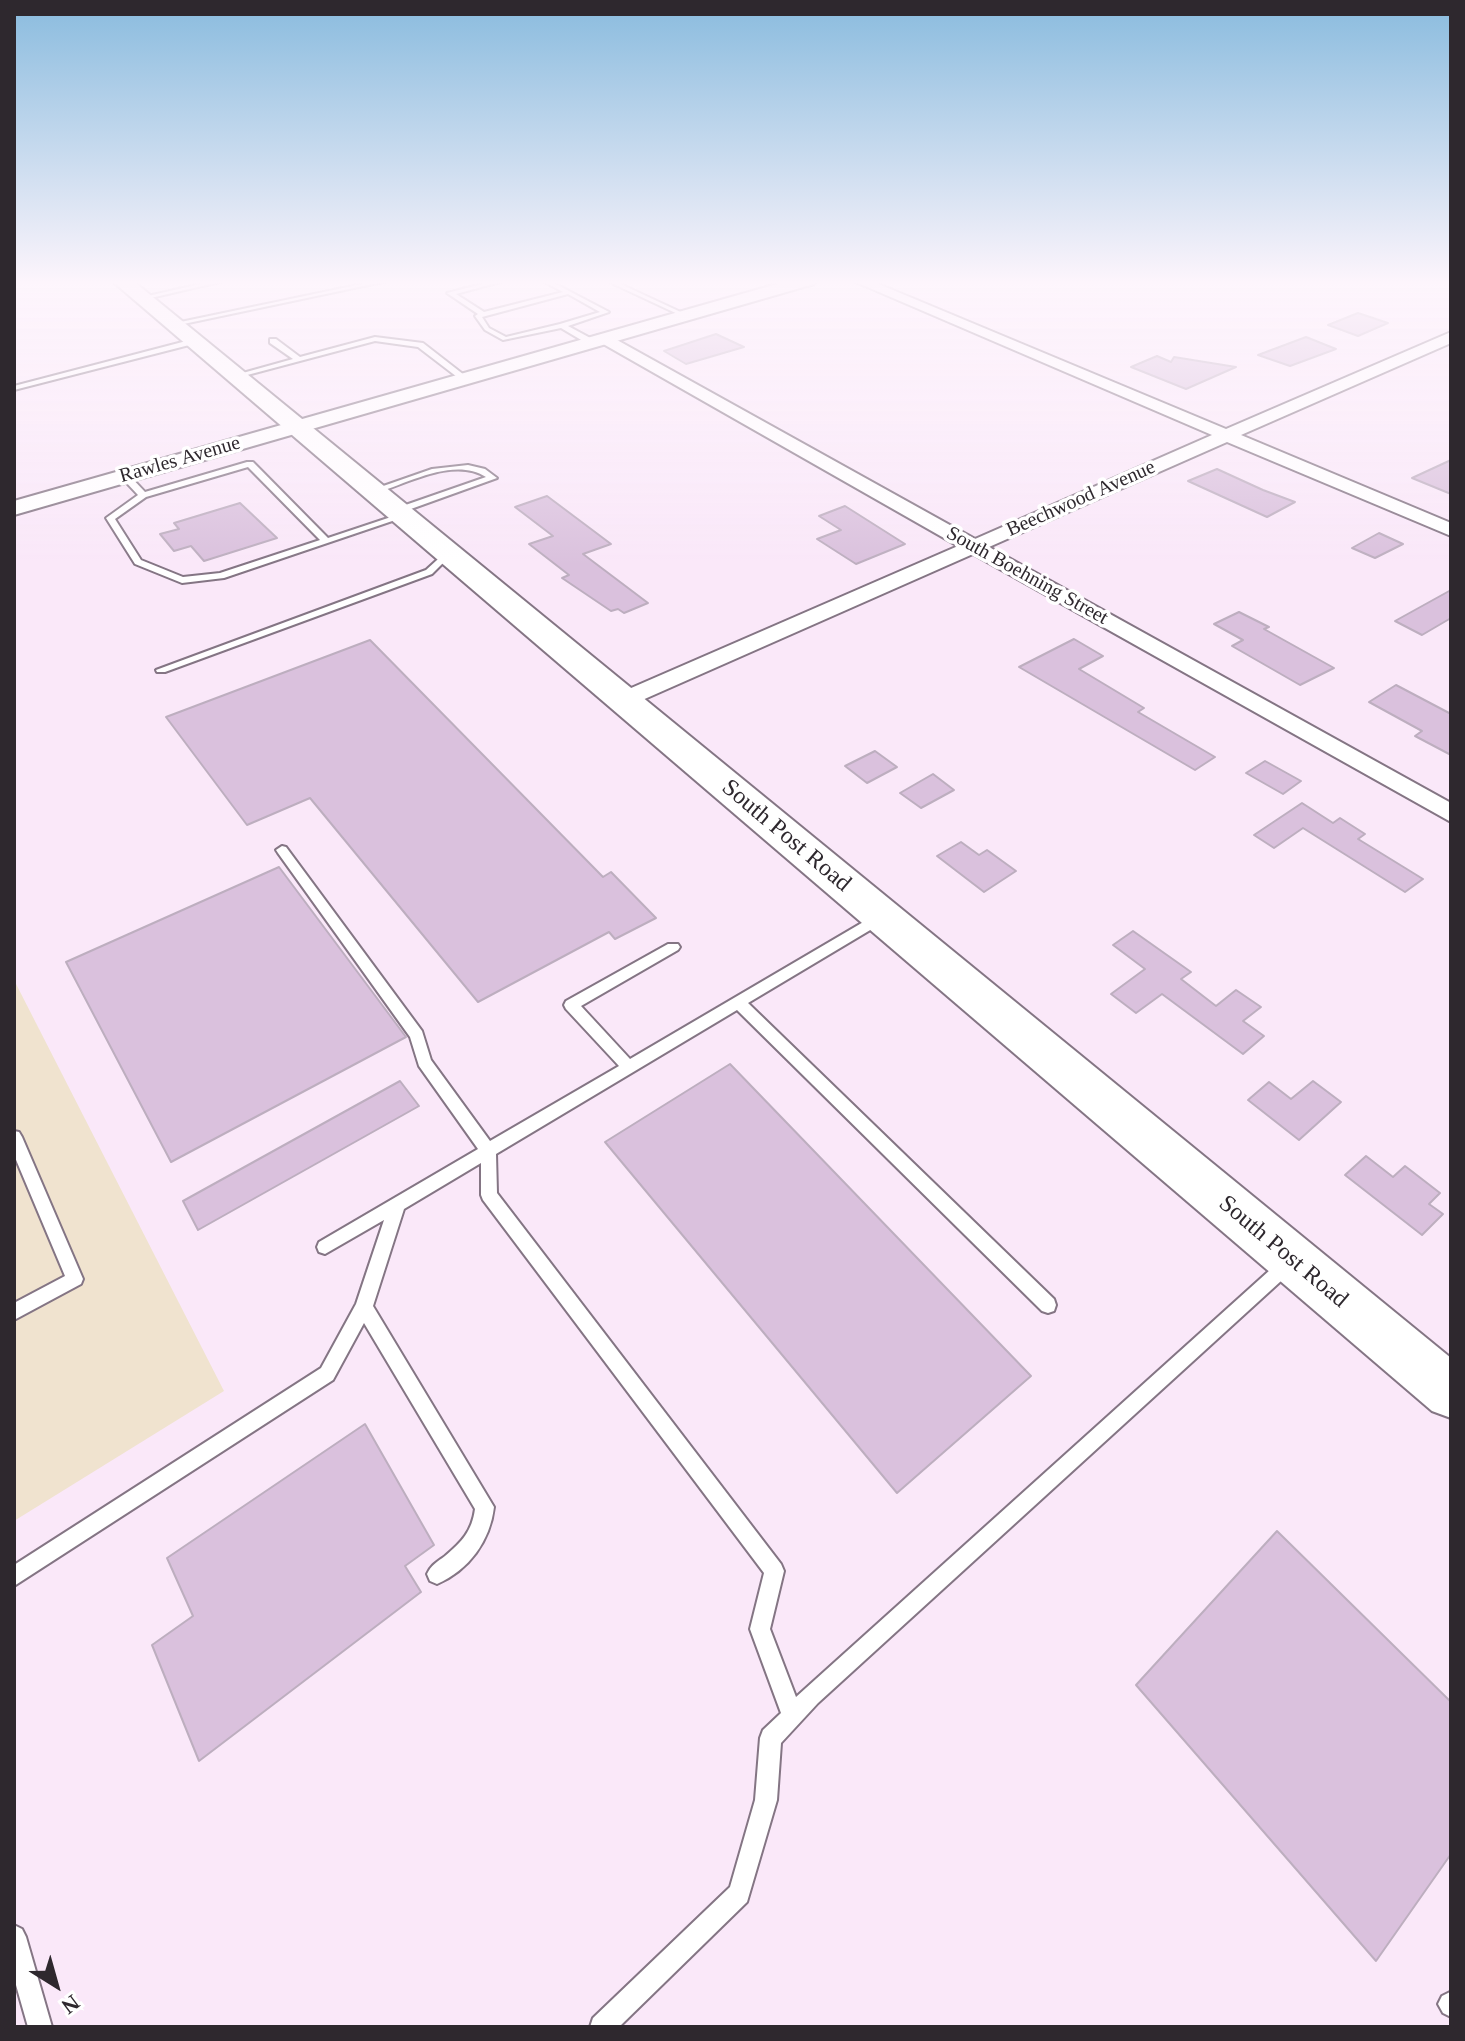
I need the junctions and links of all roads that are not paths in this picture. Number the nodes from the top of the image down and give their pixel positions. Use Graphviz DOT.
graph roads {
  1 [pos="53,375"];
  2 [pos="460,375"];
  3 [pos="474,375"];
  4 [pos="662,375"];
  5 [pos="1085,375"];
  6 [pos="1364,375"];
  7 [pos="236,376"];
  8 [pos="464,378"];
  9 [pos="14,388"];
  10 [pos="296,426"];
  11 [pos="1227,435"];
  12 [pos="125,476"];
  13 [pos="143,495"];
  14 [pos="391,506"];
  15 [pos="14,508"];
  16 [pos="1451,530"];
  17 [pos="326,541"];
  18 [pos="974,546"];
  19 [pos="448,553"];
  20 [pos="161,670"];
  21 [pos="623,700"];
  22 [pos="1451,814"];
  23 [pos="282,850"];
  24 [pos="883,917"];
  25 [pos="673,947"];
  26 [pos="738,1002"];
  27 [pos="629,1067"];
  28 [pos="14,1137"];
  29 [pos="488,1151"];
  30 [pos="397,1205"];
  31 [pos="325,1247"];
  32 [pos="1293,1260"];
  33 [pos="1048,1305"];
  34 [pos="364,1307"];
  35 [pos="14,1312"];
  36 [pos="1451,1392"];
  37 [pos="437,1574"];
  38 [pos="14,1576"];
  39 [pos="792,1715"];
  40 [pos="14,1937"];
  41 [pos="40,2027"];
  42 [pos="602,2027"];
  1 -- 9 [label="lane"];
  2 -- 8 [label="lane"];
  3 -- 8 [label="street, Rawles Avenue"];
  4 -- 18 [label="street, South Boehning Street"];
  5 -- 11 [label="street"];
  6 -- 11 [label="street, Beechwood Avenue"];
  7 -- 10 [label="main road, South Post Road"];
  8 -- 10 [label="street, Rawles Avenue"];
  10 -- 12 [label="street, Rawles Avenue"];
  10 -- 14 [label="main road, South Post Road"];
  11 -- 16 [label="street"];
  11 -- 18 [label="street, Beechwood Avenue"];
  12 -- 13 [label="lane"];
  12 -- 15 [label="street, Rawles Avenue"];
  13 -- 17 [label="lane"];
  13 -- 17 [label="lane"];
  14 -- 14 [label="lane"];
  14 -- 17 [label="lane"];
  14 -- 19 [label="main road, South Post Road"];
  18 -- 21 [label="street, Beechwood Avenue"];
  18 -- 22 [label="street, South Boehning Street"];
  19 -- 20 [label="lane"];
  19 -- 21 [label="main road, South Post Road"];
  21 -- 24 [label="main road, South Post Road"];
  23 -- 29 [label="lane"];
  24 -- 26 [label="lane"];
  24 -- 32 [label="main road, South Post Road"];
  25 -- 27 [label="lane"];
  26 -- 27 [label="lane"];
  26 -- 33 [label="lane"];
  27 -- 29 [label="lane"];
  28 -- 35 [label="lane"];
  29 -- 30 [label="lane"];
  29 -- 39 [label="lane"];
  30 -- 31 [label="lane"];
  30 -- 34 [label="lane"];
  32 -- 36 [label="main road, South Post Road"];
  32 -- 39 [label="lane"];
  34 -- 37 [label="lane"];
  34 -- 38 [label="lane"];
  39 -- 42 [label="lane"];
  40 -- 41 [label="lane"];
}
